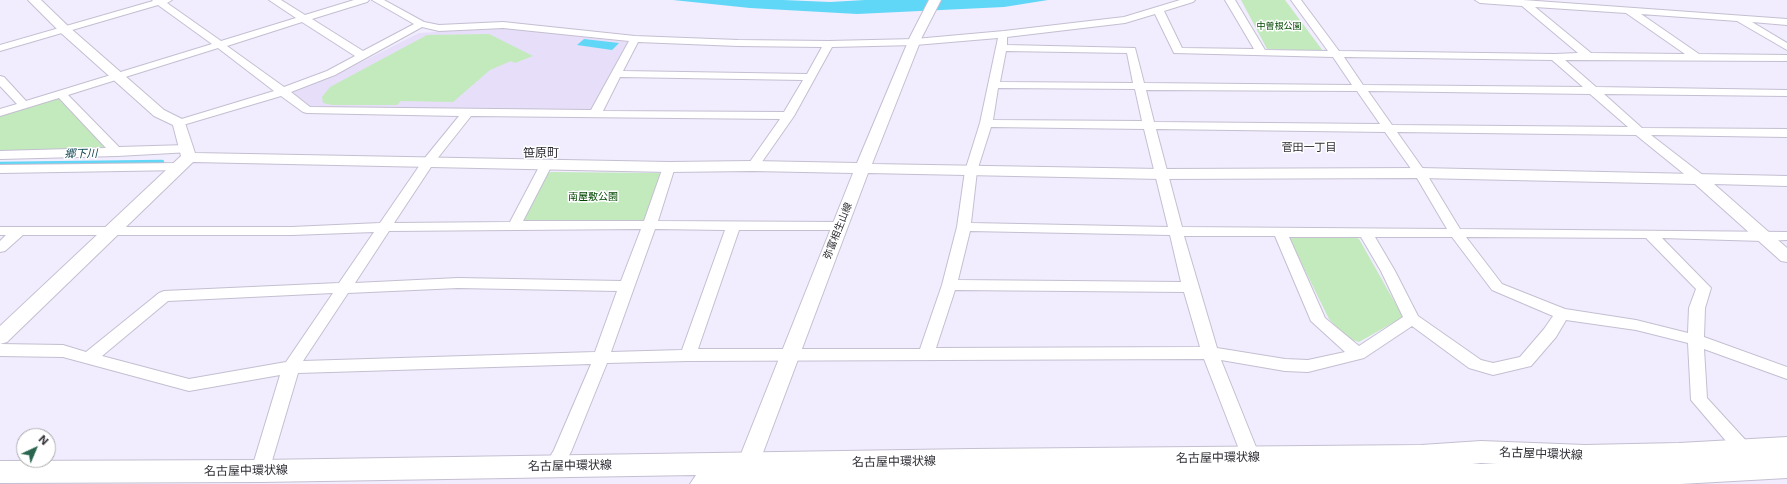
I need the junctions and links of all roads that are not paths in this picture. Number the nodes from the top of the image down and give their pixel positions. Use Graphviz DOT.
graph roads {
  1 [pos="34,0"];
  2 [pos="274,0"];
  3 [pos="364,0"];
  4 [pos="377,0"];
  5 [pos="935,0"];
  6 [pos="1190,0"];
  7 [pos="1230,0"];
  8 [pos="1296,0"];
  9 [pos="1480,0"];
  10 [pos="162,1"];
  11 [pos="1524,3"];
  12 [pos="1158,9"];
  13 [pos="1628,10"];
  14 [pos="1736,18"];
  15 [pos="304,19"];
  16 [pos="1787,22"];
  17 [pos="421,24"];
  18 [pos="65,30"];
  19 [pos="1004,34"];
  20 [pos="635,39"];
  21 [pos="915,39"];
  22 [pos="220,44"];
  23 [pos="829,44"];
  24 [pos="1787,47"];
  25 [pos="0,48"];
  26 [pos="1002,48"];
  27 [pos="1261,52"];
  28 [pos="1336,54"];
  29 [pos="363,56"];
  30 [pos="1588,56"];
  31 [pos="1555,57"];
  32 [pos="1696,57"];
  33 [pos="1787,58"];
  34 [pos="615,74"];
  35 [pos="119,77"];
  36 [pos="811,77"];
  37 [pos="0,79"];
  38 [pos="993,85"];
  39 [pos="1139,87"];
  40 [pos="1360,88"];
  41 [pos="284,91"];
  42 [pos="1593,91"];
  43 [pos="1787,93"];
  44 [pos="61,94"];
  45 [pos="24,105"];
  46 [pos="468,112"];
  47 [pos="0,113"];
  48 [pos="595,114"];
  49 [pos="788,116"];
  50 [pos="986,123"];
  51 [pos="179,124"];
  52 [pos="1148,126"];
  53 [pos="1388,129"];
  54 [pos="1639,131"];
  55 [pos="1787,133"];
  56 [pos="117,152"];
  57 [pos="0,155"];
  58 [pos="185,158"];
  59 [pos="428,162"];
  60 [pos="546,165"];
  61 [pos="753,166"];
  62 [pos="669,167"];
  63 [pos="0,169"];
  64 [pos="864,169"];
  65 [pos="971,171"];
  66 [pos="1420,173"];
  67 [pos="1161,174"];
  68 [pos="1699,180"];
  69 [pos="1787,181"];
  70 [pos="648,225"];
  71 [pos="514,226"];
  72 [pos="840,226"];
  73 [pos="383,227"];
  74 [pos="733,227"];
  75 [pos="964,227"];
  76 [pos="0,231"];
  77 [pos="19,231"];
  78 [pos="111,231"];
  79 [pos="1177,231"];
  80 [pos="1280,232"];
  81 [pos="1365,232"];
  82 [pos="1456,233"];
  83 [pos="1650,234"];
  84 [pos="1787,236"];
  85 [pos="1763,237"];
  86 [pos="0,248"];
  87 [pos="1787,257"];
  88 [pos="949,285"];
  89 [pos="626,286"];
  90 [pos="1190,287"];
  91 [pos="343,289"];
  92 [pos="1562,314"];
  93 [pos="1412,319"];
  94 [pos="0,337"];
  95 [pos="1696,340"];
  96 [pos="0,350"];
  97 [pos="1210,353"];
  98 [pos="791,354"];
  99 [pos="926,354"];
  100 [pos="1358,354"];
  101 [pos="688,355"];
  102 [pos="89,358"];
  103 [pos="601,358"];
  104 [pos="291,368"];
  105 [pos="1787,373"];
  106 [pos="1787,448"];
  107 [pos="1744,450"];
  108 [pos="1251,457"];
  109 [pos="554,467"];
  110 [pos="1787,467"];
  111 [pos="260,471"];
  112 [pos="0,472"];
  113 [pos="744,474"];
  114 [pos="1410,480"];
  115 [pos="935,483"];
  116 [pos="705,484"];
  1 -- 18 [label="street"];
  2 -- 15 [label="street"];
  3 -- 15 [label="street"];
  4 -- 17 [label="street"];
  5 -- 21 [label="street, 弥富相生山線"];
  6 -- 12 [label="street"];
  7 -- 27 [label="street"];
  8 -- 28 [label="street"];
  9 -- 11 [label="street"];
  10 -- 18 [label="street"];
  10 -- 22 [label="street"];
  11 -- 13 [label="street"];
  11 -- 30 [label="street"];
  12 -- 19 [label="street"];
  12 -- 27 [label="street"];
  13 -- 14 [label="street"];
  13 -- 32 [label="street"];
  14 -- 16 [label="street"];
  14 -- 24 [label="street"];
  15 -- 22 [label="street"];
  15 -- 29 [label="street"];
  17 -- 20 [label="street"];
  17 -- 29 [label="street"];
  18 -- 25 [label="street"];
  18 -- 35 [label="street"];
  19 -- 21 [label="street"];
  19 -- 26 [label="street"];
  20 -- 23 [label="street"];
  20 -- 34 [label="street"];
  21 -- 23 [label="street"];
  21 -- 64 [label="street, 弥富相生山線"];
  22 -- 35 [label="street"];
  22 -- 41 [label="street"];
  23 -- 36 [label="street"];
  26 -- 38 [label="street"];
  26 -- 39 [label="street"];
  27 -- 28 [label="street"];
  28 -- 31 [label="street"];
  28 -- 40 [label="street"];
  29 -- 41 [label="street"];
  30 -- 31 [label="street"];
  30 -- 32 [label="street"];
  31 -- 42 [label="street"];
  32 -- 33 [label="street"];
  34 -- 36 [label="street"];
  34 -- 48 [label="street"];
  35 -- 44 [label="street"];
  35 -- 51 [label="street"];
  36 -- 49 [label="street"];
  37 -- 45 [label="street"];
  38 -- 39 [label="street"];
  38 -- 50 [label="street"];
  39 -- 40 [label="street"];
  39 -- 52 [label="street"];
  40 -- 42 [label="street"];
  40 -- 53 [label="street"];
  41 -- 46 [label="street"];
  41 -- 51 [label="street"];
  42 -- 43 [label="street"];
  42 -- 54 [label="street"];
  44 -- 45 [label="street"];
  44 -- 56 [label="street"];
  45 -- 47 [label="street"];
  46 -- 48 [label="street"];
  46 -- 59 [label="street"];
  48 -- 49 [label="street"];
  49 -- 61 [label="street"];
  50 -- 52 [label="street"];
  50 -- 65 [label="street"];
  51 -- 58 [label="street"];
  52 -- 53 [label="street"];
  52 -- 67 [label="street"];
  53 -- 54 [label="street"];
  53 -- 66 [label="street"];
  54 -- 55 [label="street"];
  54 -- 68 [label="street"];
  56 -- 57 [label="street"];
  56 -- 58 [label="street"];
  58 -- 59 [label="street"];
  58 -- 63 [label="street"];
  58 -- 78 [label="street"];
  59 -- 60 [label="street"];
  59 -- 73 [label="street"];
  60 -- 62 [label="street"];
  60 -- 71 [label="street"];
  61 -- 62 [label="street"];
  61 -- 64 [label="street"];
  62 -- 70 [label="street"];
  64 -- 65 [label="street"];
  64 -- 72 [label="street, 弥富相生山線"];
  65 -- 67 [label="street"];
  65 -- 75 [label="street"];
  66 -- 67 [label="street"];
  66 -- 68 [label="street"];
  66 -- 82 [label="street"];
  67 -- 79 [label="street"];
  68 -- 69 [label="street"];
  68 -- 85 [label="street"];
  70 -- 71 [label="street"];
  70 -- 74 [label="street"];
  70 -- 89 [label="street"];
  71 -- 73 [label="street"];
  72 -- 74 [label="street"];
  72 -- 98 [label="street, 弥富相生山線"];
  73 -- 78 [label="street"];
  73 -- 91 [label="street"];
  74 -- 101 [label="street"];
  75 -- 79 [label="street"];
  75 -- 88 [label="street"];
  76 -- 77 [label="street"];
  77 -- 78 [label="street"];
  77 -- 86 [label="street"];
  78 -- 94 [label="street"];
  79 -- 80 [label="street"];
  79 -- 90 [label="street"];
  80 -- 81 [label="street"];
  80 -- 100 [label="street"];
  81 -- 82 [label="street"];
  81 -- 93 [label="street"];
  82 -- 83 [label="street"];
  82 -- 92 [label="street"];
  83 -- 85 [label="street"];
  83 -- 95 [label="street"];
  84 -- 85 [label="street"];
  85 -- 87 [label="street"];
  88 -- 90 [label="street"];
  88 -- 99 [label="street"];
  89 -- 91 [label="street"];
  89 -- 103 [label="street"];
  90 -- 97 [label="street"];
  91 -- 102 [label="street"];
  91 -- 104 [label="street"];
  92 -- 93 [label="street"];
  92 -- 95 [label="street"];
  93 -- 100 [label="street"];
  95 -- 105 [label="street"];
  95 -- 107 [label="street"];
  96 -- 102 [label="street"];
  97 -- 99 [label="street"];
  97 -- 100 [label="street"];
  97 -- 108 [label="street"];
  98 -- 99 [label="street"];
  98 -- 101 [label="street"];
  98 -- 113 [label="street, 弥富相生山線"];
  101 -- 103 [label="street"];
  102 -- 104 [label="street"];
  103 -- 104 [label="street"];
  103 -- 109 [label="street"];
  104 -- 111 [label="street"];
  106 -- 107 [label="main road, 名古屋中環状線"];
  107 -- 108 [label="main road, 名古屋中環状線"];
  108 -- 113 [label="main road, 名古屋中環状線"];
  109 -- 111 [label="main road, 名古屋中環状線"];
  109 -- 113 [label="main road, 名古屋中環状線"];
  110 -- 114 [label="main road, 名古屋中環状線"];
  111 -- 112 [label="main road, 名古屋中環状線"];
  113 -- 115 [label="main road, 名古屋中環状線"];
  113 -- 116 [label="main road, 名古屋中環状線"];
  114 -- 115 [label="main road, 名古屋中環状線"];
}
